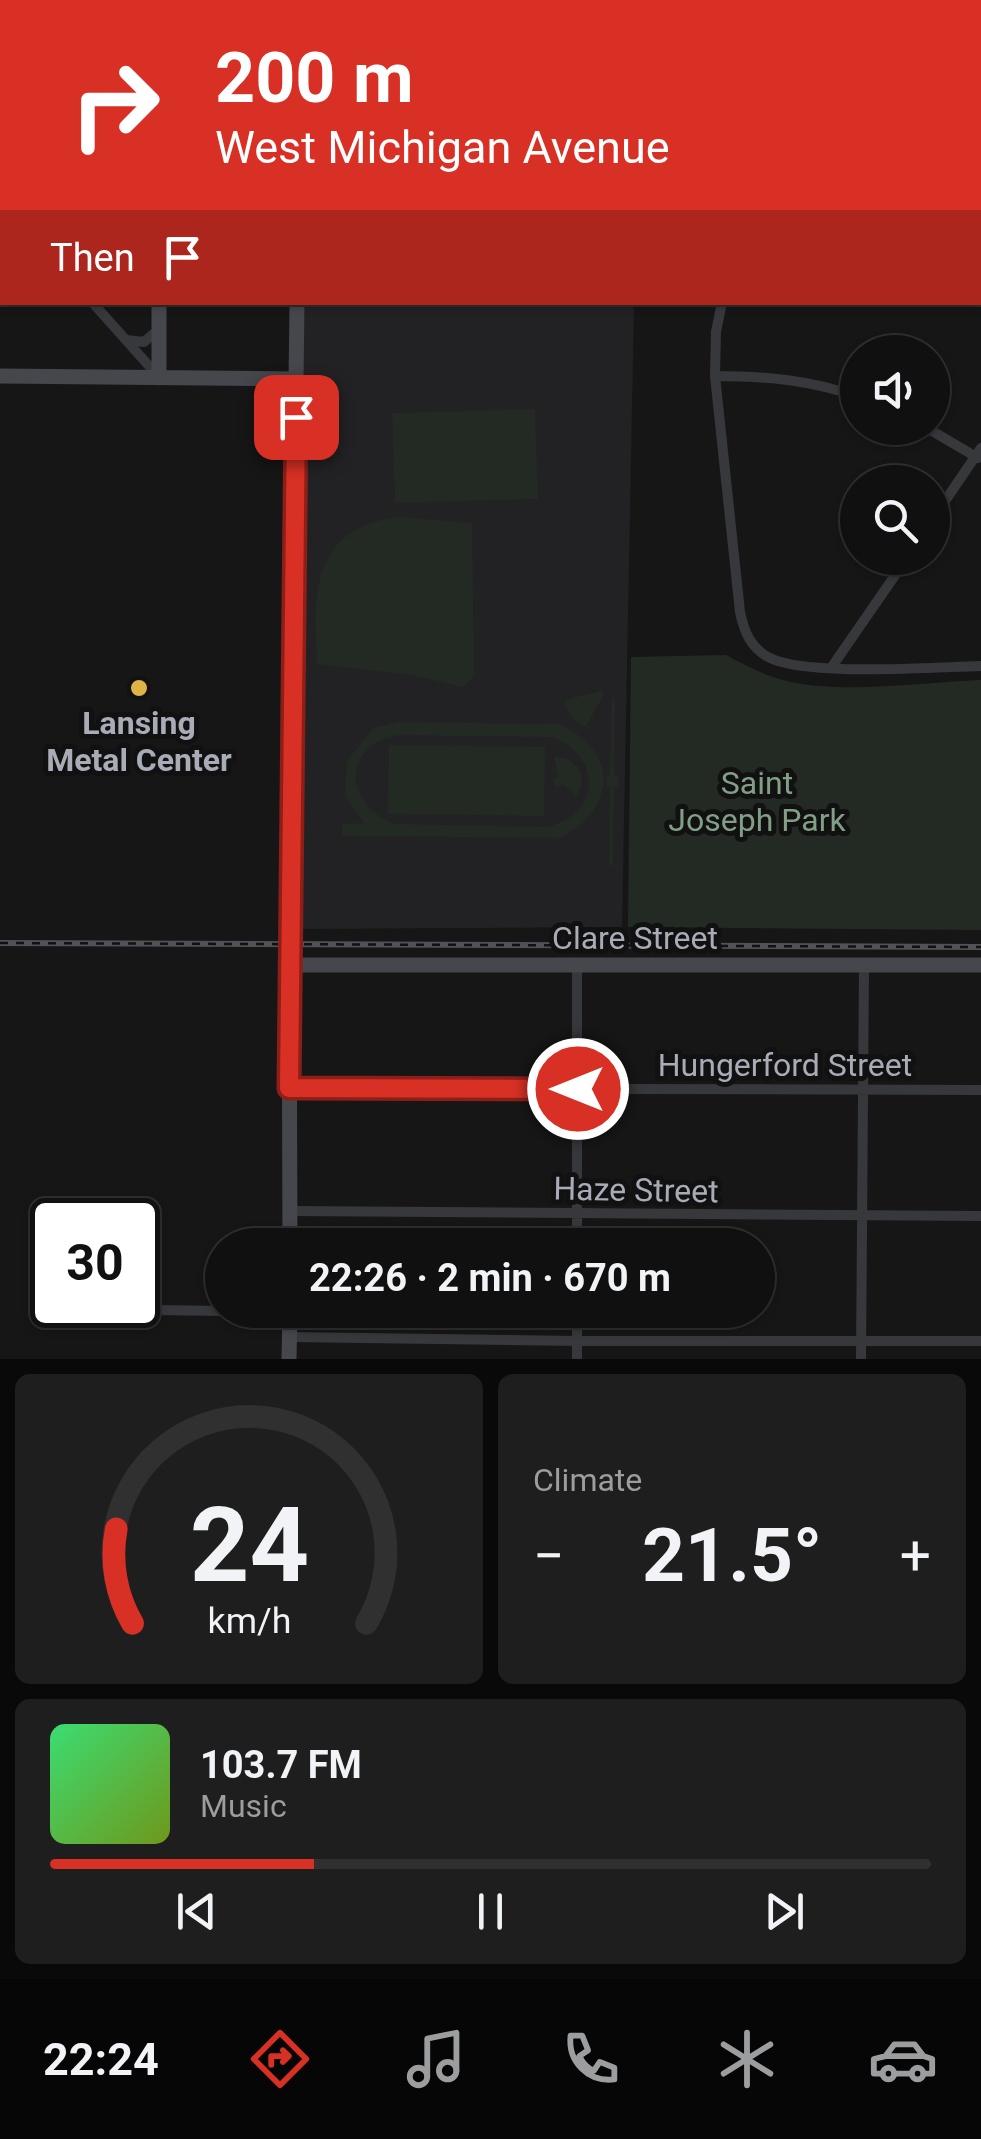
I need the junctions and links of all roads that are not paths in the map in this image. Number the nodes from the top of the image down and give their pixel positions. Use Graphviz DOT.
graph roads {
  1 [pos="95,305"];
  2 [pos="160,305"];
  3 [pos="297,305"];
  4 [pos="721,305"];
  5 [pos="159,329"];
  6 [pos="125,340"];
  7 [pos="0,376"];
  8 [pos="716,376"];
  9 [pos="159,378"];
  10 [pos="296,379"];
  11 [pos="840,391"];
  12 [pos="950,440"];
  13 [pos="979,455"];
  14 [pos="950,495"];
  15 [pos="895,575"];
  16 [pos="981,666"];
  17 [pos="832,668"];
  18 [pos="289,965"];
  19 [pos="577,966"];
  20 [pos="864,966"];
  21 [pos="981,966"];
  22 [pos="289,1088"];
  23 [pos="578,1089"];
  24 [pos="863,1090"];
  25 [pos="981,1090"];
  26 [pos="290,1211"];
  27 [pos="577,1214"];
  28 [pos="862,1216"];
  29 [pos="981,1216"];
  30 [pos="290,1228"];
  31 [pos="577,1228"];
  32 [pos="160,1310"];
  33 [pos="205,1310"];
  34 [pos="290,1328"];
  35 [pos="577,1328"];
  36 [pos="290,1337"];
  37 [pos="861,1341"];
  38 [pos="981,1341"];
  39 [pos="577,1342"];
  40 [pos="289,1359"];
  41 [pos="577,1359"];
  42 [pos="861,1359"];
  1 -- 6 [label="street"];
  2 -- 5 [label="street"];
  3 -- 10 [label="street"];
  4 -- 8 [label="street"];
  5 -- 6 [label="street"];
  5 -- 9 [label="street"];
  6 -- 9 [label="street"];
  7 -- 9 [label="street"];
  8 -- 11 [label="street"];
  8 -- 17 [label="street"];
  9 -- 10 [label="street"];
  10 -- 18 [label="street"];
  12 -- 13 [label="street"];
  13 -- 14 [label="street"];
  15 -- 17 [label="street"];
  16 -- 17 [label="street"];
  18 -- 19 [label="street, Clare Street"];
  18 -- 22 [label="street"];
  19 -- 20 [label="street, Clare Street"];
  19 -- 23 [label="street"];
  20 -- 21 [label="street, Clare Street"];
  20 -- 24 [label="street"];
  22 -- 23 [label="street, Hungerford Street"];
  22 -- 26 [label="street"];
  23 -- 24 [label="street, Hungerford Street"];
  23 -- 27 [label="street"];
  24 -- 25 [label="street, Hungerford Street"];
  24 -- 28 [label="street"];
  26 -- 27 [label="street, Haze Street"];
  26 -- 30 [label="street"];
  27 -- 28 [label="street, Haze Street"];
  27 -- 31 [label="street"];
  28 -- 29 [label="street, Haze Street"];
  28 -- 37 [label="street"];
  32 -- 33 [label="street"];
  34 -- 36 [label="street"];
  35 -- 39 [label="street"];
  36 -- 39 [label="street"];
  36 -- 40 [label="street"];
  37 -- 38 [label="street"];
  37 -- 39 [label="street"];
  37 -- 42 [label="street"];
  39 -- 41 [label="street"];
}
